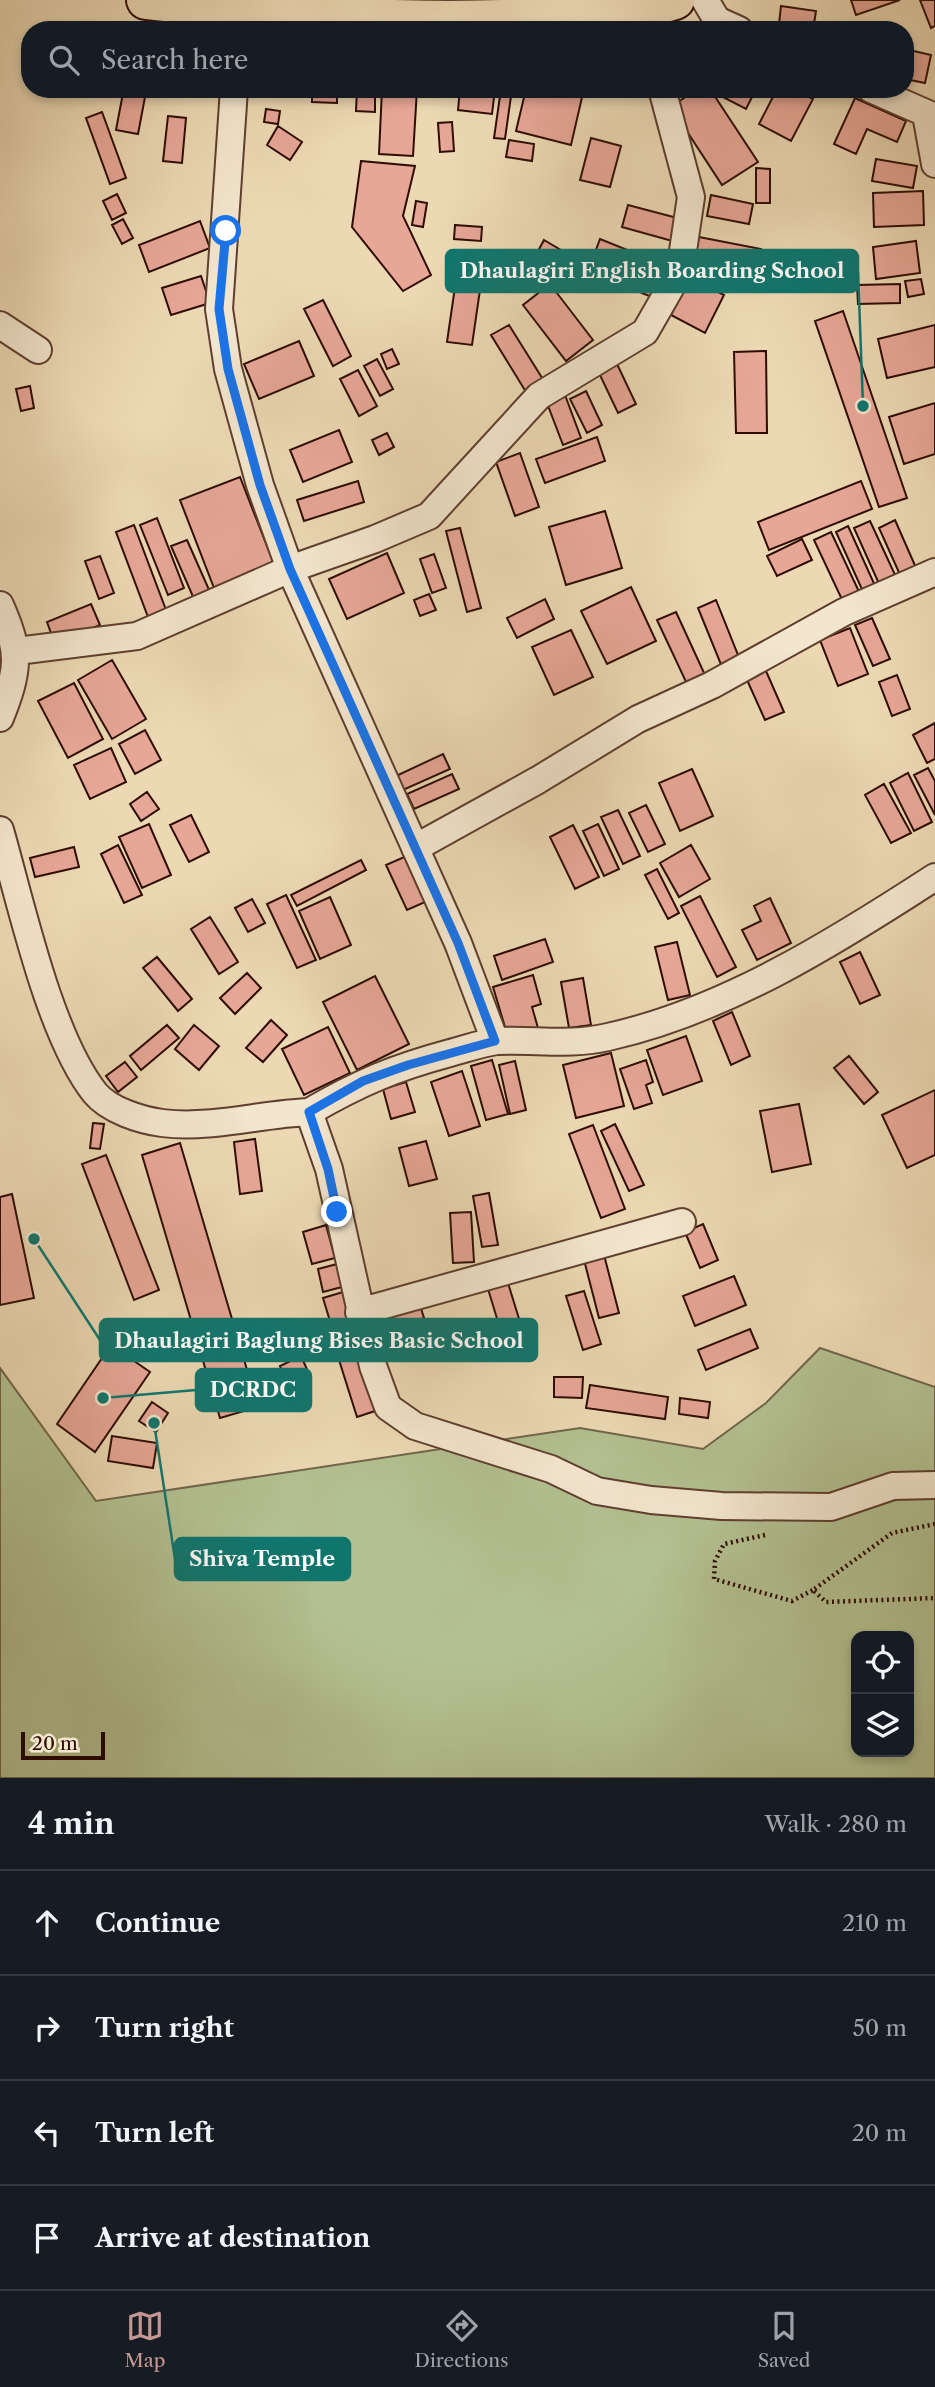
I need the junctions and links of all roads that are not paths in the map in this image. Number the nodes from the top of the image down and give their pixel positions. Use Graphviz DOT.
graph roads {
  1 [pos="146,0"];
  2 [pos="705,0"];
  3 [pos="654,14"];
  4 [pos="239,20"];
  5 [pos="719,21"];
  6 [pos="233,98"];
  7 [pos="664,98"];
  8 [pos="891,98"];
  9 [pos="930,116"];
  10 [pos="935,164"];
  11 [pos="0,325"];
  12 [pos="38,350"];
  13 [pos="290,569"];
  14 [pos="935,572"];
  15 [pos="0,605"];
  16 [pos="17,651"];
  17 [pos="0,718"];
  18 [pos="0,830"];
  19 [pos="415,848"];
  20 [pos="935,877"];
  21 [pos="495,1041"];
  22 [pos="309,1112"];
  23 [pos="682,1222"];
  24 [pos="359,1312"];
  25 [pos="935,1485"];
  1 -- 4 [label="main road"];
  2 -- 5 [label="street"];
  3 -- 4 [label="main road"];
  6 -- 13 [label="street"];
  7 -- 13 [label="street"];
  8 -- 9 [label="street"];
  9 -- 10 [label="street"];
  11 -- 12 [label="street"];
  13 -- 16 [label="street"];
  13 -- 19 [label="street"];
  14 -- 19 [label="street"];
  15 -- 16 [label="street"];
  16 -- 17 [label="street"];
  18 -- 22 [label="street"];
  19 -- 21 [label="street"];
  20 -- 21 [label="street"];
  21 -- 22 [label="street"];
  22 -- 24 [label="street"];
  23 -- 24 [label="street"];
  24 -- 25 [label="street"];
}
